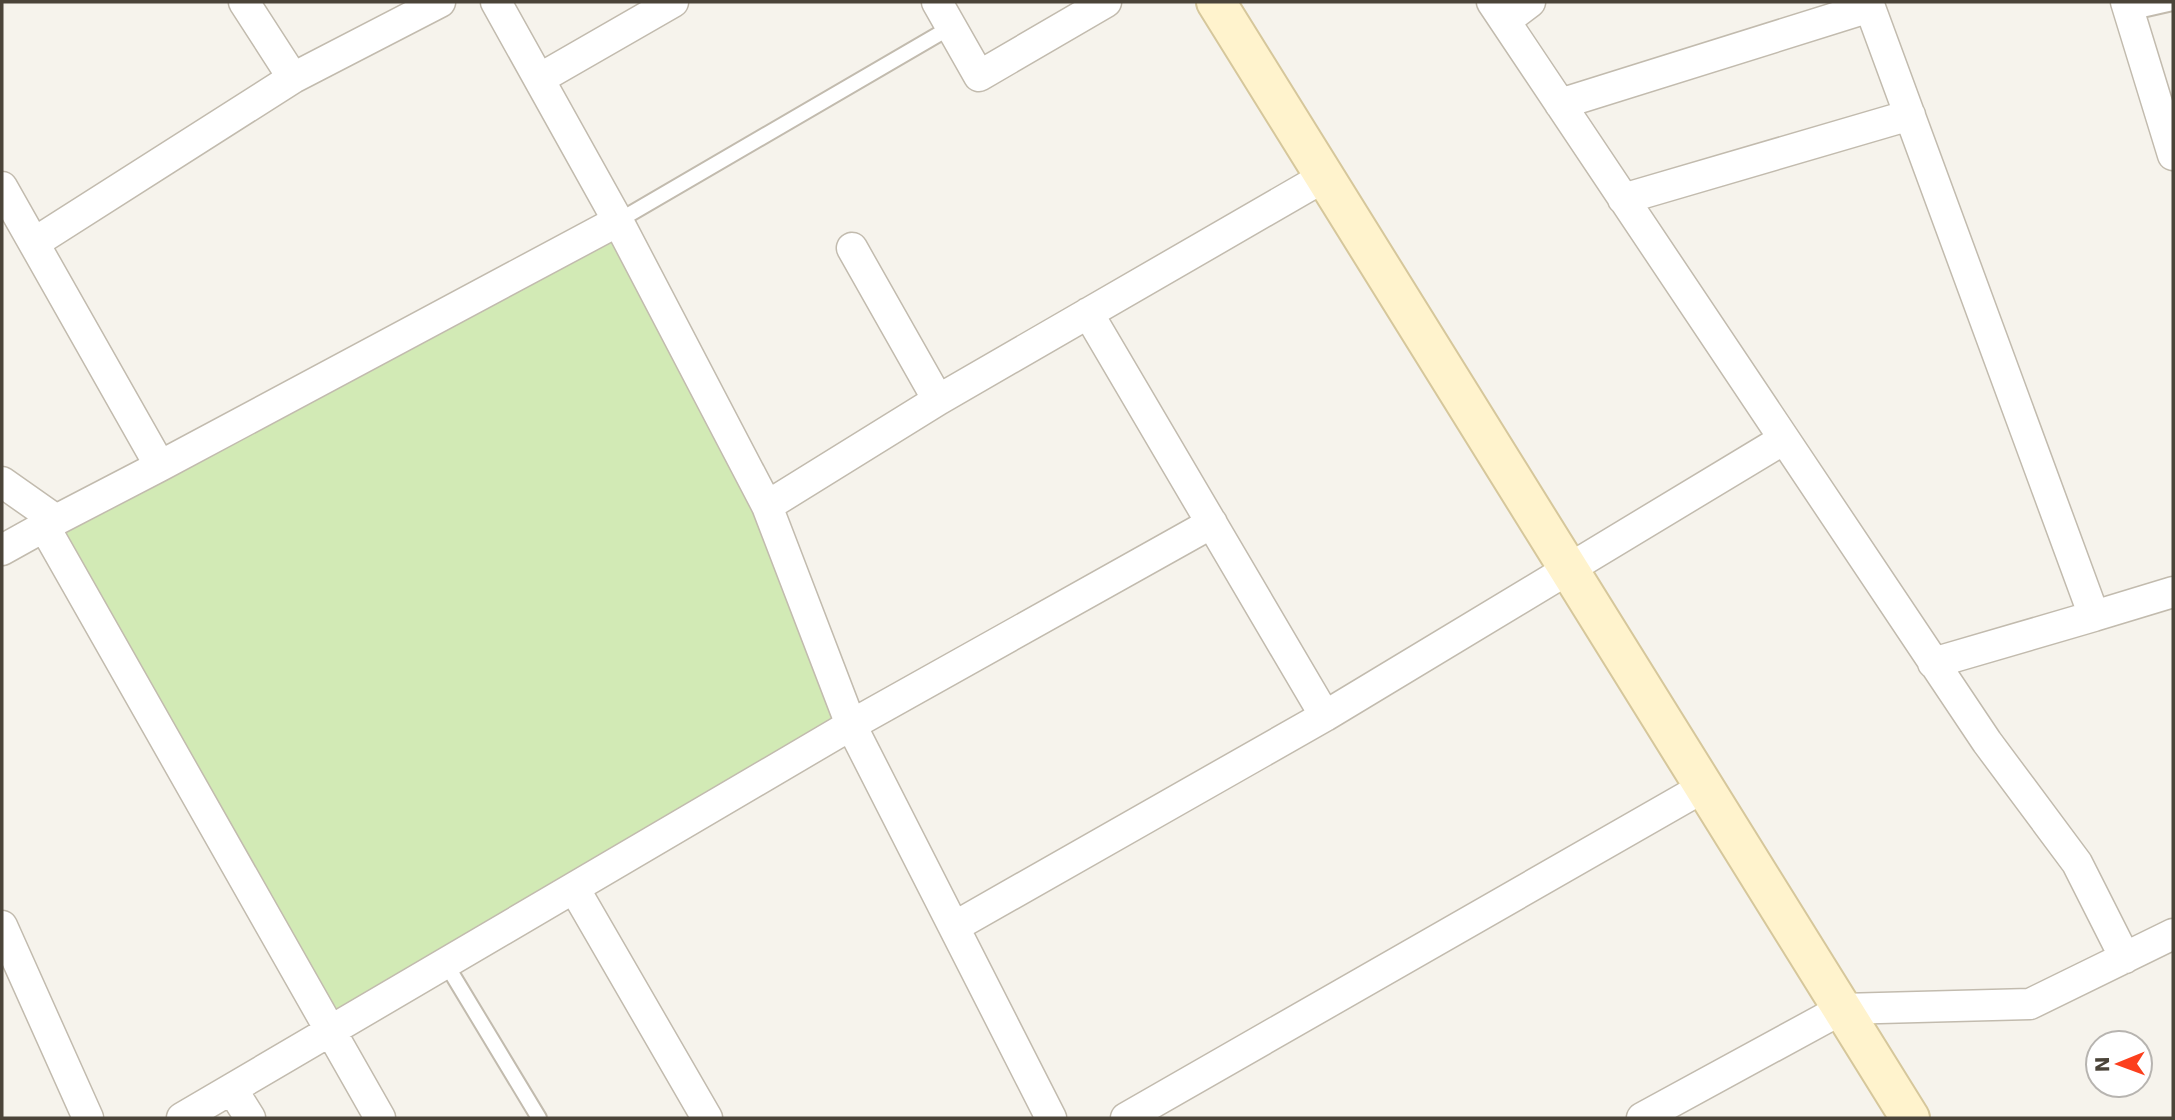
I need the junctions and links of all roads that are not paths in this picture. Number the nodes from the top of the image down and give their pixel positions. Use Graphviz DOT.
graph roads {
  1 [pos="244,2"];
  2 [pos="440,2"];
  3 [pos="496,2"];
  4 [pos="673,2"];
  5 [pos="1106,2"];
  6 [pos="1216,2"];
  7 [pos="1530,2"];
  8 [pos="1869,4"];
  9 [pos="2173,4"];
  10 [pos="2128,7"];
  11 [pos="1499,12"];
  12 [pos="944,14"];
  13 [pos="293,78"];
  14 [pos="539,79"];
  15 [pos="1560,104"];
  16 [pos="1910,115"];
  17 [pos="2173,155"];
  18 [pos="1324,177"];
  19 [pos="2,187"];
  20 [pos="1623,199"];
  21 [pos="618,221"];
  22 [pos="34,243"];
  23 [pos="852,248"];
  24 [pos="1088,313"];
  25 [pos="938,400"];
  26 [pos="1784,439"];
  27 [pos="160,466"];
  28 [pos="2,482"];
  29 [pos="767,506"];
  30 [pos="50,523"];
  31 [pos="1212,523"];
  32 [pos="2,550"];
  33 [pos="1569,569"];
  34 [pos="2173,592"];
  35 [pos="2094,616"];
  36 [pos="1933,663"];
  37 [pos="1325,716"];
  38 [pos="851,725"];
  39 [pos="1704,787"];
  40 [pos="574,888"];
  41 [pos="2,926"];
  42 [pos="954,927"];
  43 [pos="2173,934"];
  44 [pos="2125,958"];
  45 [pos="446,964"];
  46 [pos="1842,1009"];
  47 [pos="331,1031"];
  48 [pos="232,1089"];
  49 [pos="88,1118"];
  50 [pos="182,1118"];
  51 [pos="250,1118"];
  52 [pos="380,1118"];
  53 [pos="539,1118"];
  54 [pos="707,1118"];
  55 [pos="1051,1118"];
  56 [pos="1126,1118"];
  57 [pos="1642,1118"];
  58 [pos="1910,1118"];
  1 -- 13 [label="street"];
  2 -- 13 [label="street"];
  3 -- 14 [label="street"];
  4 -- 14 [label="street"];
  5 -- 12 [label="street"];
  6 -- 18 [label="street"];
  7 -- 11 [label="street"];
  8 -- 15 [label="street"];
  8 -- 16 [label="street"];
  9 -- 10 [label="lane"];
  10 -- 17 [label="street"];
  11 -- 15 [label="street"];
  12 -- 21 [label="lane"];
  13 -- 22 [label="street"];
  14 -- 21 [label="street"];
  15 -- 20 [label="street"];
  16 -- 20 [label="street"];
  16 -- 35 [label="street"];
  18 -- 24 [label="street"];
  18 -- 33 [label="street"];
  19 -- 22 [label="street"];
  20 -- 26 [label="street"];
  21 -- 27 [label="street"];
  21 -- 29 [label="street"];
  22 -- 27 [label="street"];
  23 -- 25 [label="street"];
  24 -- 25 [label="street"];
  24 -- 31 [label="street"];
  25 -- 29 [label="street"];
  26 -- 33 [label="street"];
  26 -- 36 [label="street"];
  27 -- 30 [label="street"];
  28 -- 30 [label="street"];
  29 -- 38 [label="street"];
  30 -- 32 [label="street"];
  30 -- 47 [label="street"];
  31 -- 37 [label="street"];
  31 -- 38 [label="street"];
  33 -- 37 [label="street"];
  33 -- 39 [label="street"];
  34 -- 35 [label="street"];
  35 -- 36 [label="street"];
  36 -- 44 [label="street"];
  37 -- 42 [label="street"];
  38 -- 40 [label="street"];
  38 -- 42 [label="street"];
  39 -- 46 [label="street"];
  39 -- 56 [label="street"];
  40 -- 45 [label="street"];
  40 -- 54 [label="street"];
  41 -- 49 [label="street"];
  42 -- 55 [label="street"];
  43 -- 44 [label="street"];
  44 -- 46 [label="street"];
  45 -- 47 [label="street"];
  45 -- 53 [label="lane"];
  46 -- 57 [label="street"];
  46 -- 58 [label="street"];
  47 -- 48 [label="street"];
  47 -- 52 [label="street"];
  48 -- 50 [label="street"];
  48 -- 51 [label="street"];
}
